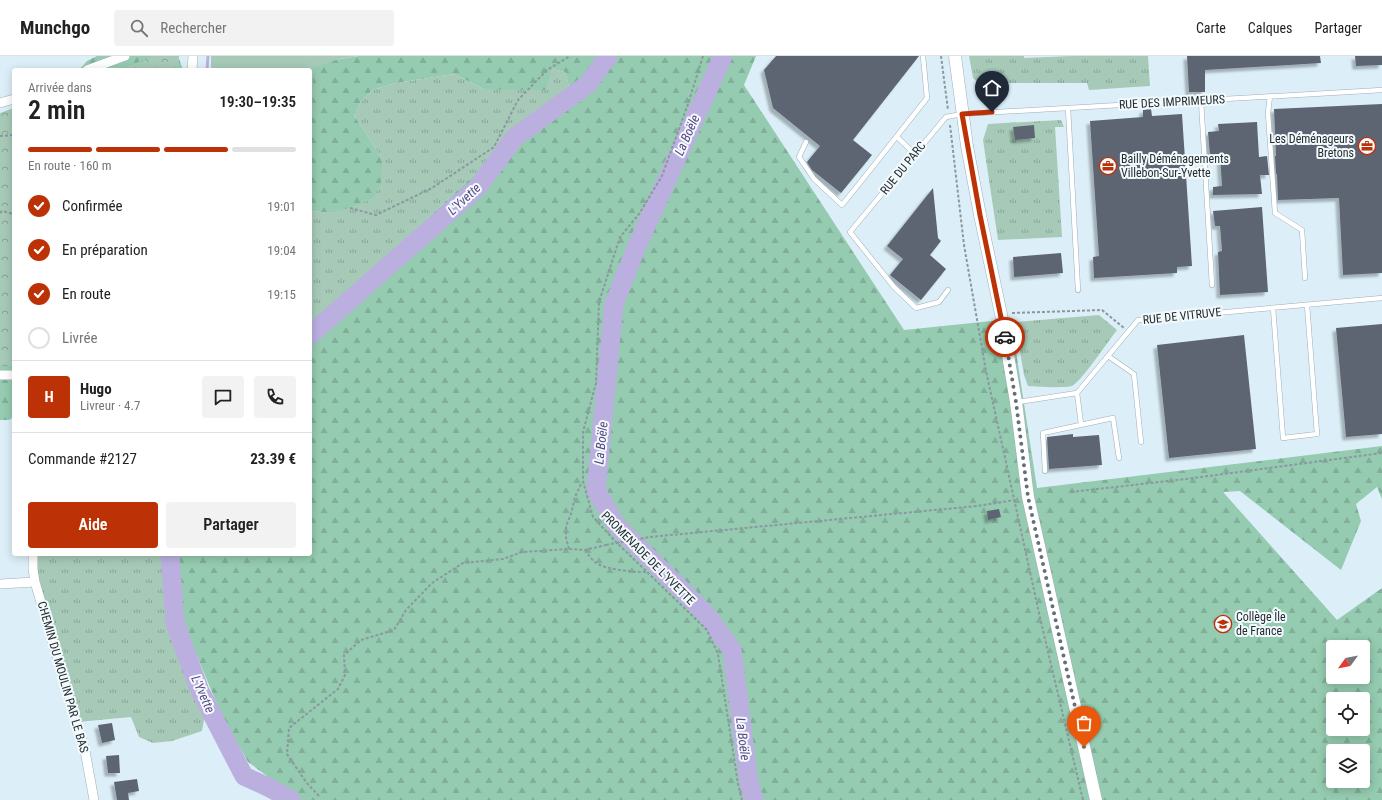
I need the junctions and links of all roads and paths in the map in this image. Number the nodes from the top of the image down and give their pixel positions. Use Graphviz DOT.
graph roads {
  1 [pos="193,56"];
  2 [pos="570,56"];
  3 [pos="703,56"];
  4 [pos="923,56"];
  5 [pos="941,56"];
  6 [pos="954,56"];
  7 [pos="121,57"];
  8 [pos="92,68"];
  9 [pos="192,68"];
  10 [pos="1382,90"];
  11 [pos="1270,96"];
  12 [pos="12,100"];
  13 [pos="1201,100"];
  14 [pos="0,103"];
  15 [pos="1068,108"];
  16 [pos="962,114"];
  17 [pos="949,116"];
  18 [pos="12,135"];
  19 [pos="0,136"];
  20 [pos="897,137"];
  21 [pos="806,142"];
  22 [pos="915,154"];
  23 [pos="350,208"];
  24 [pos="0,213"];
  25 [pos="12,214"];
  26 [pos="1305,278"];
  27 [pos="1212,285"];
  28 [pos="948,290"];
  29 [pos="1078,290"];
  30 [pos="1382,298"];
  31 [pos="1307,305"];
  32 [pos="1273,308"];
  33 [pos="1001,314"];
  34 [pos="1128,331"];
  35 [pos="1108,356"];
  36 [pos="12,375"];
  37 [pos="0,376"];
  38 [pos="1076,393"];
  39 [pos="1016,402"];
  40 [pos="1080,424"];
  41 [pos="1141,442"];
  42 [pos="1382,453"];
  43 [pos="1119,458"];
  44 [pos="1045,472"];
  45 [pos="583,481"];
  46 [pos="1071,492"];
  47 [pos="1012,501"];
  48 [pos="569,549"];
  49 [pos="585,550"];
  50 [pos="33,556"];
  51 [pos="647,572"];
  52 [pos="34,582"];
  53 [pos="0,584"];
  54 [pos="319,796"];
  55 [pos="94,800"];
  56 [pos="742,800"];
  57 [pos="1083,800"];
  58 [pos="1096,800"];
  1 -- 9 [label="street"];
  2 -- 23 [label="path"];
  3 -- 45 [label="path, PROMENADE DE L'YVETTE"];
  4 -- 20 [label="lane"];
  5 -- 17 [label="path"];
  6 -- 16 [label="street"];
  7 -- 8 [label="street"];
  10 -- 11 [label="lane, RUE DES IMPRIMEURS"];
  11 -- 13 [label="lane, RUE DES IMPRIMEURS"];
  11 -- 26 [label="lane"];
  12 -- 14 [label="street"];
  13 -- 15 [label="lane, RUE DES IMPRIMEURS"];
  13 -- 27 [label="lane"];
  15 -- 16 [label="lane, RUE DES IMPRIMEURS"];
  15 -- 29 [label="lane"];
  16 -- 17 [label="lane"];
  16 -- 33 [label="street"];
  17 -- 22 [label="lane, RUE DU PARC"];
  17 -- 57 [label="path"];
  18 -- 19 [label="path"];
  20 -- 21 [label="lane"];
  20 -- 22 [label="lane"];
  22 -- 28 [label="lane, RUE DU PARC"];
  24 -- 25 [label="path"];
  30 -- 31 [label="lane, RUE DE VITRUVE"];
  31 -- 32 [label="lane, RUE DE VITRUVE"];
  31 -- 32 [label="lane"];
  32 -- 34 [label="lane, RUE DE VITRUVE"];
  33 -- 34 [label="path"];
  33 -- 39 [label="street"];
  34 -- 35 [label="lane, RUE DE VITRUVE"];
  35 -- 38 [label="lane, RUE DE VITRUVE"];
  35 -- 41 [label="lane"];
  36 -- 37 [label="street"];
  38 -- 39 [label="lane"];
  38 -- 40 [label="lane"];
  39 -- 58 [label="street"];
  40 -- 43 [label="lane"];
  40 -- 44 [label="lane"];
  42 -- 46 [label="path"];
  45 -- 48 [label="path"];
  45 -- 51 [label="path, PROMENADE DE L'YVETTE"];
  47 -- 49 [label="path, bridge"];
  48 -- 49 [label="path"];
  48 -- 54 [label="path"];
  49 -- 51 [label="path"];
  50 -- 52 [label="street, CHEMIN DU MOULIN PAR LE BAS"];
  51 -- 56 [label="path, PROMENADE DE L'YVETTE"];
  52 -- 53 [label="street"];
  52 -- 55 [label="street, CHEMIN DU MOULIN PAR LE BAS"];
}
